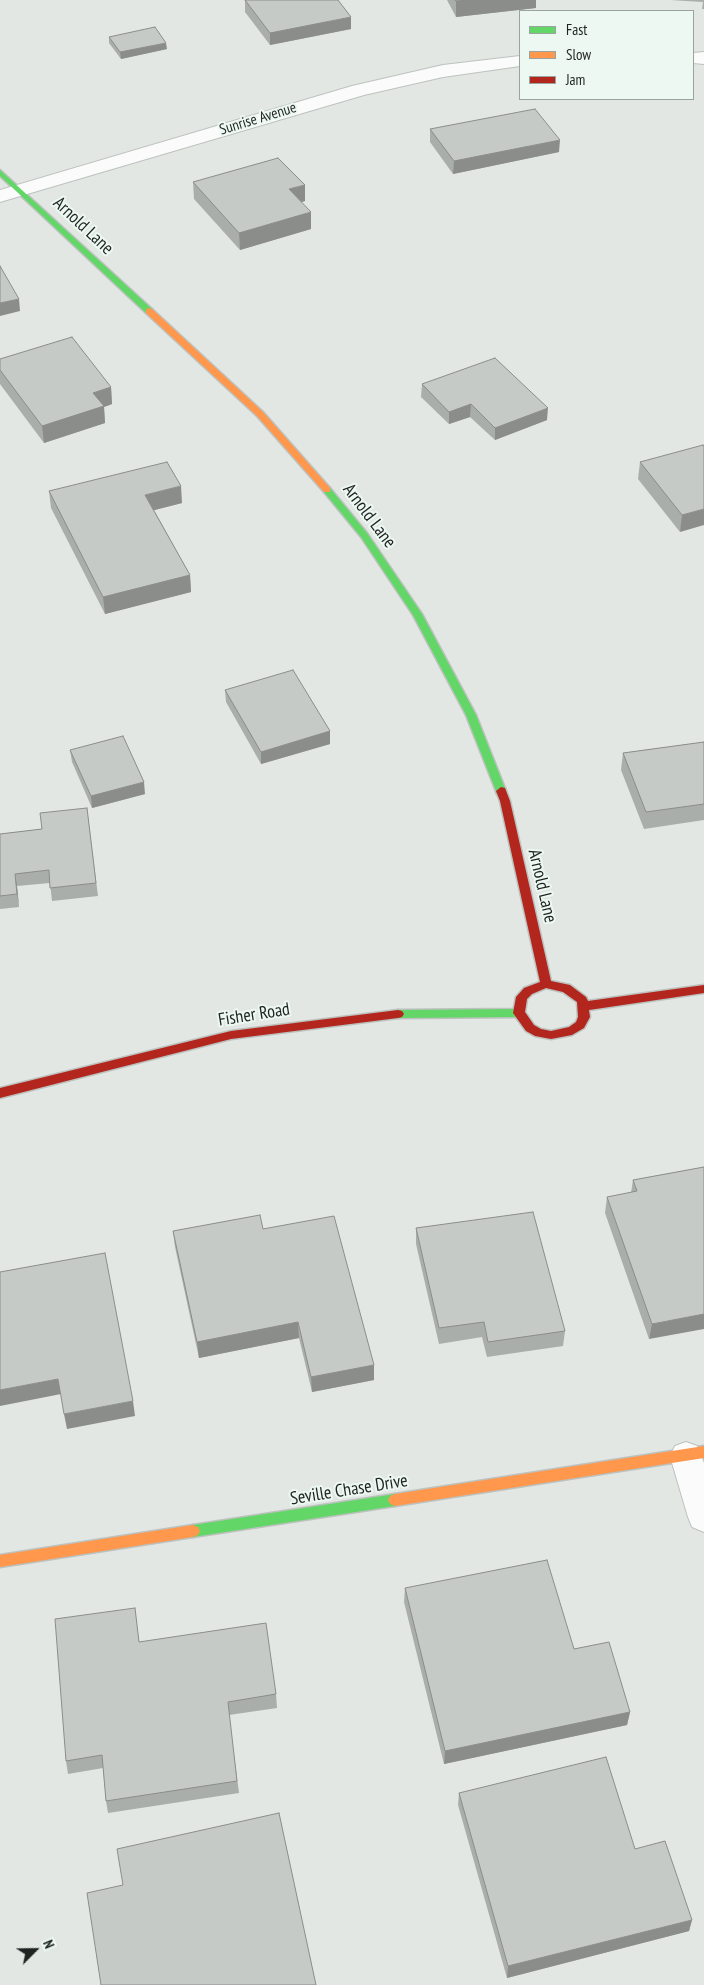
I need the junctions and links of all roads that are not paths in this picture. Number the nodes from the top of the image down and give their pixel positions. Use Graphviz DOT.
graph roads {
  1 [pos="519,61"];
  2 [pos="0,172"];
  3 [pos="20,190"];
  4 [pos="0,196"];
  5 [pos="546,984"];
  6 [pos="704,989"];
  7 [pos="584,1006"];
  8 [pos="519,1013"];
  9 [pos="0,1093"];
  10 [pos="695,1454"];
  11 [pos="704,1517"];
  12 [pos="0,1561"];
  1 -- 3 [label="street, Sunrise Avenue"];
  2 -- 3 [label="street, Arnold Lane"];
  3 -- 4 [label="street, Sunrise Avenue"];
  3 -- 5 [label="street, Arnold Lane"];
  5 -- 7 [label="street"];
  5 -- 8 [label="street"];
  6 -- 7 [label="street"];
  7 -- 8 [label="street"];
  8 -- 9 [label="street, Fisher Road"];
  10 -- 11 [label="street"];
  10 -- 12 [label="street, Seville Chase Drive"];
}
